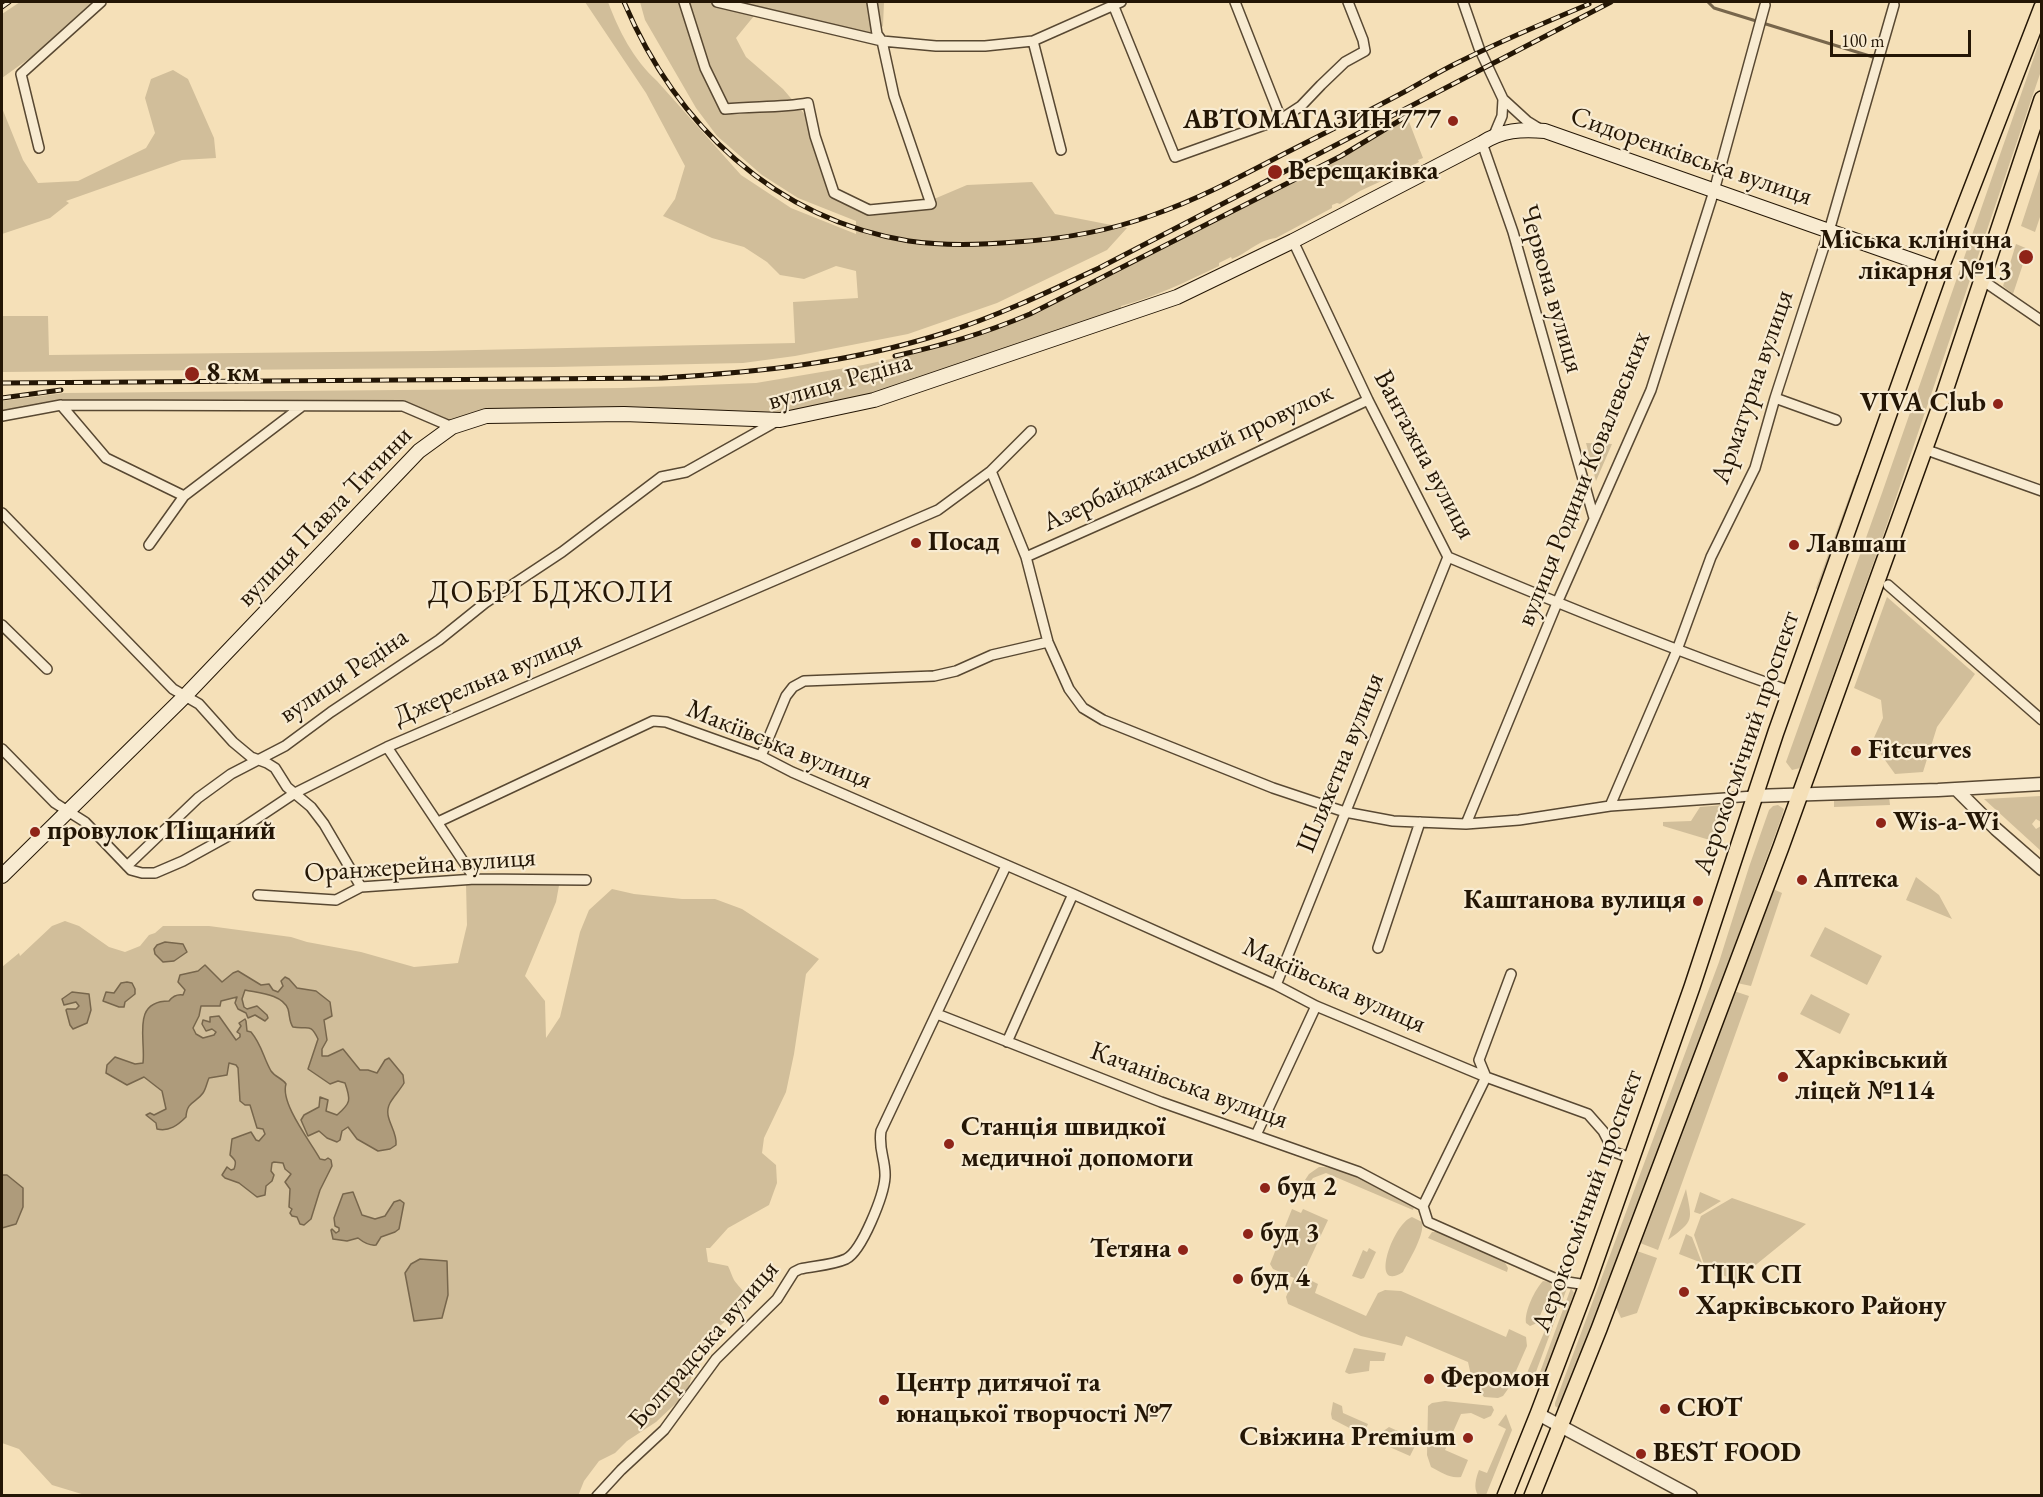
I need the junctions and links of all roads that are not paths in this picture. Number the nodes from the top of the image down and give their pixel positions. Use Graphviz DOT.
graph roads {
  1 [pos="101,2"];
  2 [pos="684,2"];
  3 [pos="717,2"];
  4 [pos="872,2"];
  5 [pos="1116,2"];
  6 [pos="1235,2"];
  7 [pos="1348,2"];
  8 [pos="1463,2"];
  9 [pos="1765,5"];
  10 [pos="1894,5"];
  11 [pos="2042,7"];
  12 [pos="882,41"];
  13 [pos="1033,41"];
  14 [pos="1503,99"];
  15 [pos="2042,99"];
  16 [pos="1281,119"];
  17 [pos="1545,131"];
  18 [pos="1488,139"];
  19 [pos="39,148"];
  20 [pos="1061,150"];
  21 [pos="1714,191"];
  22 [pos="1829,231"];
  23 [pos="1293,241"];
  24 [pos="1940,270"];
  25 [pos="1982,280"];
  26 [pos="2042,321"];
  27 [pos="1775,398"];
  28 [pos="1368,400"];
  29 [pos="61,405"];
  30 [pos="301,407"];
  31 [pos="2,416"];
  32 [pos="780,420"];
  33 [pos="1836,420"];
  34 [pos="453,427"];
  35 [pos="1031,431"];
  36 [pos="1924,449"];
  37 [pos="991,471"];
  38 [pos="2042,491"];
  39 [pos="184,496"];
  40 [pos="2,513"];
  41 [pos="1594,518"];
  42 [pos="149,545"];
  43 [pos="1026,557"];
  44 [pos="1448,557"];
  45 [pos="1888,585"];
  46 [pos="1557,603"];
  47 [pos="2,625"];
  48 [pos="1048,642"];
  49 [pos="1677,650"];
  50 [pos="47,669"];
  51 [pos="1790,691"];
  52 [pos="185,696"];
  53 [pos="2042,720"];
  54 [pos="387,747"];
  55 [pos="2,749"];
  56 [pos="761,756"];
  57 [pos="258,760"];
  58 [pos="2042,784"];
  59 [pos="1956,789"];
  60 [pos="295,794"];
  61 [pos="1754,796"];
  62 [pos="1798,796"];
  63 [pos="1610,806"];
  64 [pos="67,812"];
  65 [pos="1346,813"];
  66 [pos="438,822"];
  67 [pos="1420,822"];
  68 [pos="1466,824"];
  69 [pos="127,866"];
  70 [pos="1006,866"];
  71 [pos="2042,869"];
  72 [pos="2,876"];
  73 [pos="475,879"];
  74 [pos="586,880"];
  75 [pos="361,887"];
  76 [pos="1073,894"];
  77 [pos="258,895"];
  78 [pos="1378,948"];
  79 [pos="1511,974"];
  80 [pos="1276,985"];
  81 [pos="1316,1006"];
  82 [pos="937,1014"];
  83 [pos="1007,1042"];
  84 [pos="1486,1077"];
  85 [pos="1256,1135"];
  86 [pos="1631,1158"];
  87 [pos="1423,1206"];
  88 [pos="1587,1285"];
  89 [pos="1538,1414"];
  90 [pos="1560,1426"];
  91 [pos="597,1496"];
  92 [pos="1504,1496"];
  93 [pos="1532,1496"];
  94 [pos="1690,1496"];
  1 -- 19 [label="street"];
  2 -- 12 [label="street"];
  3 -- 12 [label="street"];
  4 -- 12 [label="street"];
  5 -- 13 [label="street"];
  5 -- 16 [label="street"];
  6 -- 16 [label="street"];
  7 -- 16 [label="street"];
  8 -- 14 [label="street, Сидоренківська вулиця"];
  9 -- 21 [label="street, вулиця Родини Ковалевських"];
  10 -- 22 [label="street, Арматурна вулиця"];
  11 -- 24 [label="main road, Аерокосмічний проспект"];
  12 -- 13 [label="street"];
  13 -- 20 [label="street"];
  14 -- 17 [label="street, Сидоренківська вулиця"];
  14 -- 18 [label="street"];
  15 -- 25 [label="main road, Аерокосмічний проспект"];
  17 -- 18 [label="main road, вулиця Рєдіна"];
  17 -- 21 [label="main road, Сидоренківська вулиця"];
  18 -- 23 [label="main road, вулиця Рєдіна"];
  18 -- 41 [label="street, Червона вулиця"];
  21 -- 22 [label="main road, Сидоренківська вулиця"];
  21 -- 41 [label="street, вулиця Родини Ковалевських"];
  22 -- 24 [label="main road, Сидоренківська вулиця"];
  22 -- 27 [label="street, Арматурна вулиця"];
  23 -- 28 [label="street, Вантажна вулиця"];
  23 -- 32 [label="main road, вулиця Рєдіна"];
  24 -- 51 [label="main road, Аерокосмічний проспект"];
  25 -- 26 [label="street"];
  25 -- 36 [label="main road, Аерокосмічний проспект"];
  27 -- 33 [label="street"];
  27 -- 49 [label="street, Арматурна вулиця"];
  28 -- 43 [label="street, Азербайджанський провулок"];
  28 -- 44 [label="street, Вантажна вулиця"];
  29 -- 30 [label="street"];
  29 -- 31 [label="street"];
  29 -- 39 [label="street"];
  30 -- 34 [label="street"];
  30 -- 39 [label="street"];
  32 -- 34 [label="main road, вулиця Павла Тичини"];
  32 -- 57 [label="street, вулиця Рєдіна"];
  34 -- 52 [label="main road, вулиця Павла Тичини"];
  35 -- 37 [label="street, Джерельна вулиця"];
  36 -- 38 [label="street"];
  36 -- 62 [label="main road, Аерокосмічний проспект"];
  37 -- 43 [label="street"];
  37 -- 54 [label="street, Джерельна вулиця"];
  39 -- 42 [label="street"];
  40 -- 52 [label="street"];
  41 -- 46 [label="street, вулиця Родини Ковалевських"];
  43 -- 48 [label="street"];
  44 -- 46 [label="street, Вантажна вулиця"];
  44 -- 65 [label="street, Шляхетна вулиця"];
  45 -- 53 [label="street"];
  46 -- 49 [label="street, Вантажна вулиця"];
  46 -- 68 [label="street, вулиця Родини Ковалевських"];
  47 -- 50 [label="street"];
  48 -- 56 [label="street"];
  48 -- 65 [label="street"];
  49 -- 51 [label="street, Вантажна вулиця"];
  49 -- 63 [label="street, Арматурна вулиця"];
  51 -- 61 [label="main road, Аерокосмічний проспект"];
  52 -- 57 [label="street"];
  52 -- 64 [label="main road, вулиця Павла Тичини"];
  54 -- 60 [label="street, Джерельна вулиця"];
  54 -- 66 [label="street"];
  55 -- 64 [label="street"];
  56 -- 66 [label="street, Макіївська вулиця"];
  56 -- 70 [label="street, Макіївська вулиця"];
  57 -- 60 [label="street"];
  57 -- 69 [label="street, вулиця Рєдіна"];
  58 -- 59 [label="street"];
  59 -- 62 [label="street"];
  59 -- 71 [label="street"];
  60 -- 69 [label="street, Джерельна вулиця"];
  60 -- 75 [label="street"];
  61 -- 62 [label="street"];
  61 -- 63 [label="street"];
  61 -- 86 [label="main road, Аерокосмічний проспект"];
  62 -- 90 [label="main road, Аерокосмічний проспект"];
  63 -- 68 [label="street"];
  64 -- 69 [label="street"];
  64 -- 72 [label="main road, вулиця Павла Тичини"];
  65 -- 67 [label="street"];
  65 -- 80 [label="street, Шляхетна вулиця"];
  66 -- 73 [label="street"];
  67 -- 68 [label="street"];
  67 -- 78 [label="street"];
  70 -- 76 [label="street, Макіївська вулиця"];
  70 -- 82 [label="street"];
  73 -- 74 [label="street, Оранжерейна вулиця"];
  73 -- 75 [label="street, Оранжерейна вулиця"];
  75 -- 77 [label="street, Оранжерейна вулиця"];
  76 -- 80 [label="street, Макіївська вулиця"];
  76 -- 83 [label="street"];
  79 -- 84 [label="street"];
  80 -- 81 [label="street, Макіївська вулиця"];
  81 -- 84 [label="street, Макіївська вулиця"];
  81 -- 85 [label="street"];
  82 -- 83 [label="street, Качанівська вулиця"];
  82 -- 91 [label="street, Болградська вулиця"];
  83 -- 85 [label="street, Качанівська вулиця"];
  84 -- 86 [label="street, Макіївська вулиця"];
  84 -- 87 [label="street"];
  85 -- 87 [label="street, Качанівська вулиця"];
  86 -- 88 [label="main road, Аерокосмічний проспект"];
  87 -- 88 [label="street, Качанівська вулиця"];
  88 -- 89 [label="main road, Аерокосмічний проспект"];
  89 -- 90 [label="street"];
  89 -- 92 [label="main road, Аерокосмічний проспект"];
  90 -- 93 [label="main road, Аерокосмічний проспект"];
  90 -- 94 [label="street"];
}
